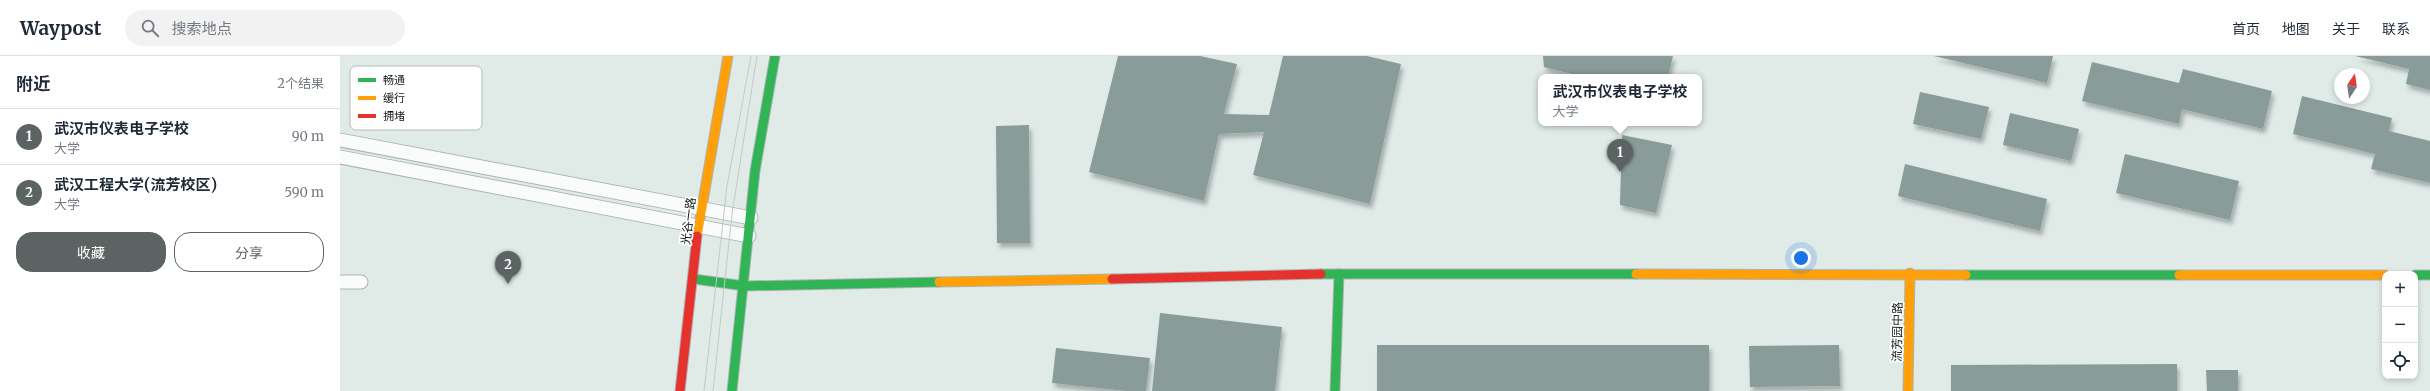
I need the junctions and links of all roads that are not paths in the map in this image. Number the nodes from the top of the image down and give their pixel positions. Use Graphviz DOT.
graph roads {
  1 [pos="728,56"];
  2 [pos="775,56"];
  3 [pos="340,140"];
  4 [pos="340,157"];
  5 [pos="701,207"];
  6 [pos="751,218"];
  7 [pos="698,227"];
  8 [pos="749,236"];
  9 [pos="1910,273"];
  10 [pos="1338,274"];
  11 [pos="2382,275"];
  12 [pos="2418,275"];
  13 [pos="2430,275"];
  14 [pos="694,279"];
  15 [pos="340,282"];
  16 [pos="361,282"];
  17 [pos="745,286"];
  18 [pos="680,391"];
  19 [pos="732,391"];
  20 [pos="1335,391"];
  21 [pos="1908,391"];
  1 -- 5 [label="street, 光谷一路"];
  2 -- 6 [label="street"];
  3 -- 5 [label="street"];
  4 -- 7 [label="street"];
  5 -- 6 [label="street"];
  5 -- 7 [label="street, 光谷一路"];
  6 -- 8 [label="street"];
  7 -- 8 [label="street"];
  7 -- 14 [label="street, 光谷一路"];
  8 -- 17 [label="street"];
  9 -- 10 [label="street"];
  9 -- 11 [label="street"];
  9 -- 21 [label="street, 流芳园中路"];
  10 -- 17 [label="street"];
  10 -- 20 [label="street"];
  12 -- 13 [label="street"];
  14 -- 17 [label="street"];
  14 -- 18 [label="street, 光谷一路"];
  15 -- 16 [label="street"];
  17 -- 19 [label="street"];
}
